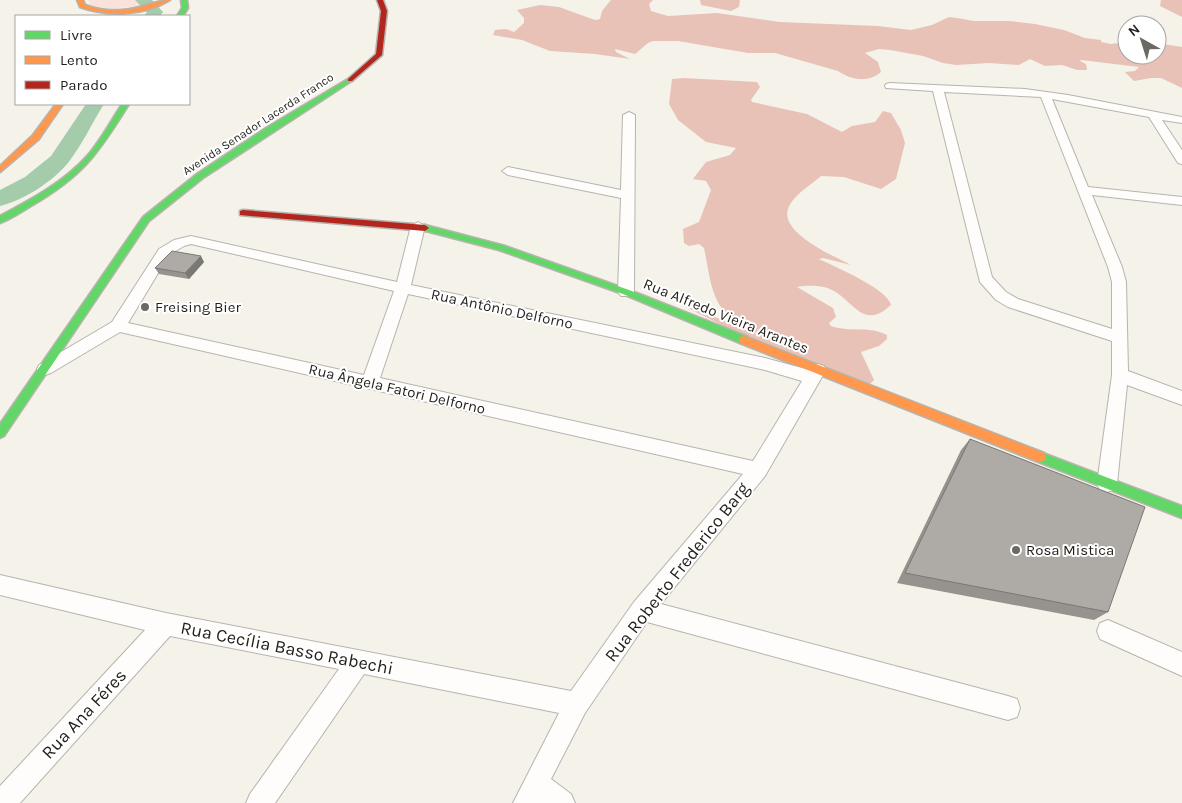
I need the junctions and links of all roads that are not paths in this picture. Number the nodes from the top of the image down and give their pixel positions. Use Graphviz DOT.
graph roads {
  1 [pos="80,0"];
  2 [pos="380,0"];
  3 [pos="161,3"];
  4 [pos="183,8"];
  5 [pos="102,14"];
  6 [pos="890,86"];
  7 [pos="938,88"];
  8 [pos="1046,95"];
  9 [pos="58,105"];
  10 [pos="124,105"];
  11 [pos="1153,114"];
  12 [pos="629,115"];
  13 [pos="1182,120"];
  14 [pos="1182,160"];
  15 [pos="0,170"];
  16 [pos="508,171"];
  17 [pos="1083,190"];
  18 [pos="627,195"];
  19 [pos="1182,201"];
  20 [pos="243,212"];
  21 [pos="0,220"];
  22 [pos="418,226"];
  23 [pos="403,288"];
  24 [pos="626,292"];
  25 [pos="118,326"];
  26 [pos="1120,338"];
  27 [pos="45,370"];
  28 [pos="816,374"];
  29 [pos="1120,375"];
  30 [pos="370,382"];
  31 [pos="1182,398"];
  32 [pos="0,433"];
  33 [pos="758,470"];
  34 [pos="1107,484"];
  35 [pos="1182,512"];
  36 [pos="0,584"];
  37 [pos="642,610"];
  38 [pos="166,624"];
  39 [pos="1108,631"];
  40 [pos="358,662"];
  41 [pos="1182,664"];
  42 [pos="576,704"];
  43 [pos="1008,708"];
  44 [pos="531,794"];
  45 [pos="2,803"];
  46 [pos="259,803"];
  47 [pos="562,803"];
  1 -- 5 [label="main road"];
  2 -- 27 [label="main road, Avenida Senador Lacerda Franco"];
  3 -- 4 [label="main road"];
  3 -- 5 [label="main road"];
  6 -- 7 [label="street"];
  7 -- 8 [label="street"];
  7 -- 26 [label="street"];
  8 -- 11 [label="street"];
  8 -- 17 [label="street"];
  9 -- 15 [label="main road"];
  10 -- 21 [label="main road"];
  11 -- 13 [label="street"];
  11 -- 14 [label="street"];
  12 -- 18 [label="street"];
  16 -- 18 [label="street"];
  17 -- 19 [label="street"];
  17 -- 26 [label="street"];
  18 -- 24 [label="street"];
  20 -- 22 [label="main road, Rua Alfredo Vieira Arantes"];
  22 -- 23 [label="street"];
  22 -- 24 [label="main road, Rua Alfredo Vieira Arantes"];
  23 -- 25 [label="street, Rua Antônio Delforno"];
  23 -- 28 [label="street, Rua Antônio Delforno"];
  23 -- 30 [label="street"];
  24 -- 28 [label="main road, Rua Alfredo Vieira Arantes"];
  25 -- 27 [label="street"];
  25 -- 30 [label="street, Rua Ângela Fatori Delforno"];
  26 -- 29 [label="street"];
  27 -- 32 [label="main road, Avenida Senador Lacerda Franco"];
  28 -- 33 [label="street, Rua Roberto Frederico Barg"];
  28 -- 34 [label="main road, Rua Alfredo Vieira Arantes"];
  29 -- 31 [label="street"];
  29 -- 34 [label="street"];
  30 -- 33 [label="street, Rua Ângela Fatori Delforno"];
  33 -- 37 [label="street, Rua Roberto Frederico Barg"];
  34 -- 35 [label="main road, Rua Alfredo Vieira Arantes"];
  36 -- 38 [label="street, Rua Cecília Basso Rabechi"];
  37 -- 42 [label="street, Rua Roberto Frederico Barg"];
  37 -- 43 [label="street"];
  38 -- 40 [label="street, Rua Cecília Basso Rabechi"];
  38 -- 45 [label="street, Rua Ana Féres"];
  39 -- 41 [label="street"];
  40 -- 42 [label="street, Rua Cecília Basso Rabechi"];
  40 -- 46 [label="street"];
  42 -- 44 [label="street, Rua Roberto Frederico Barg"];
  44 -- 47 [label="street"];
}
